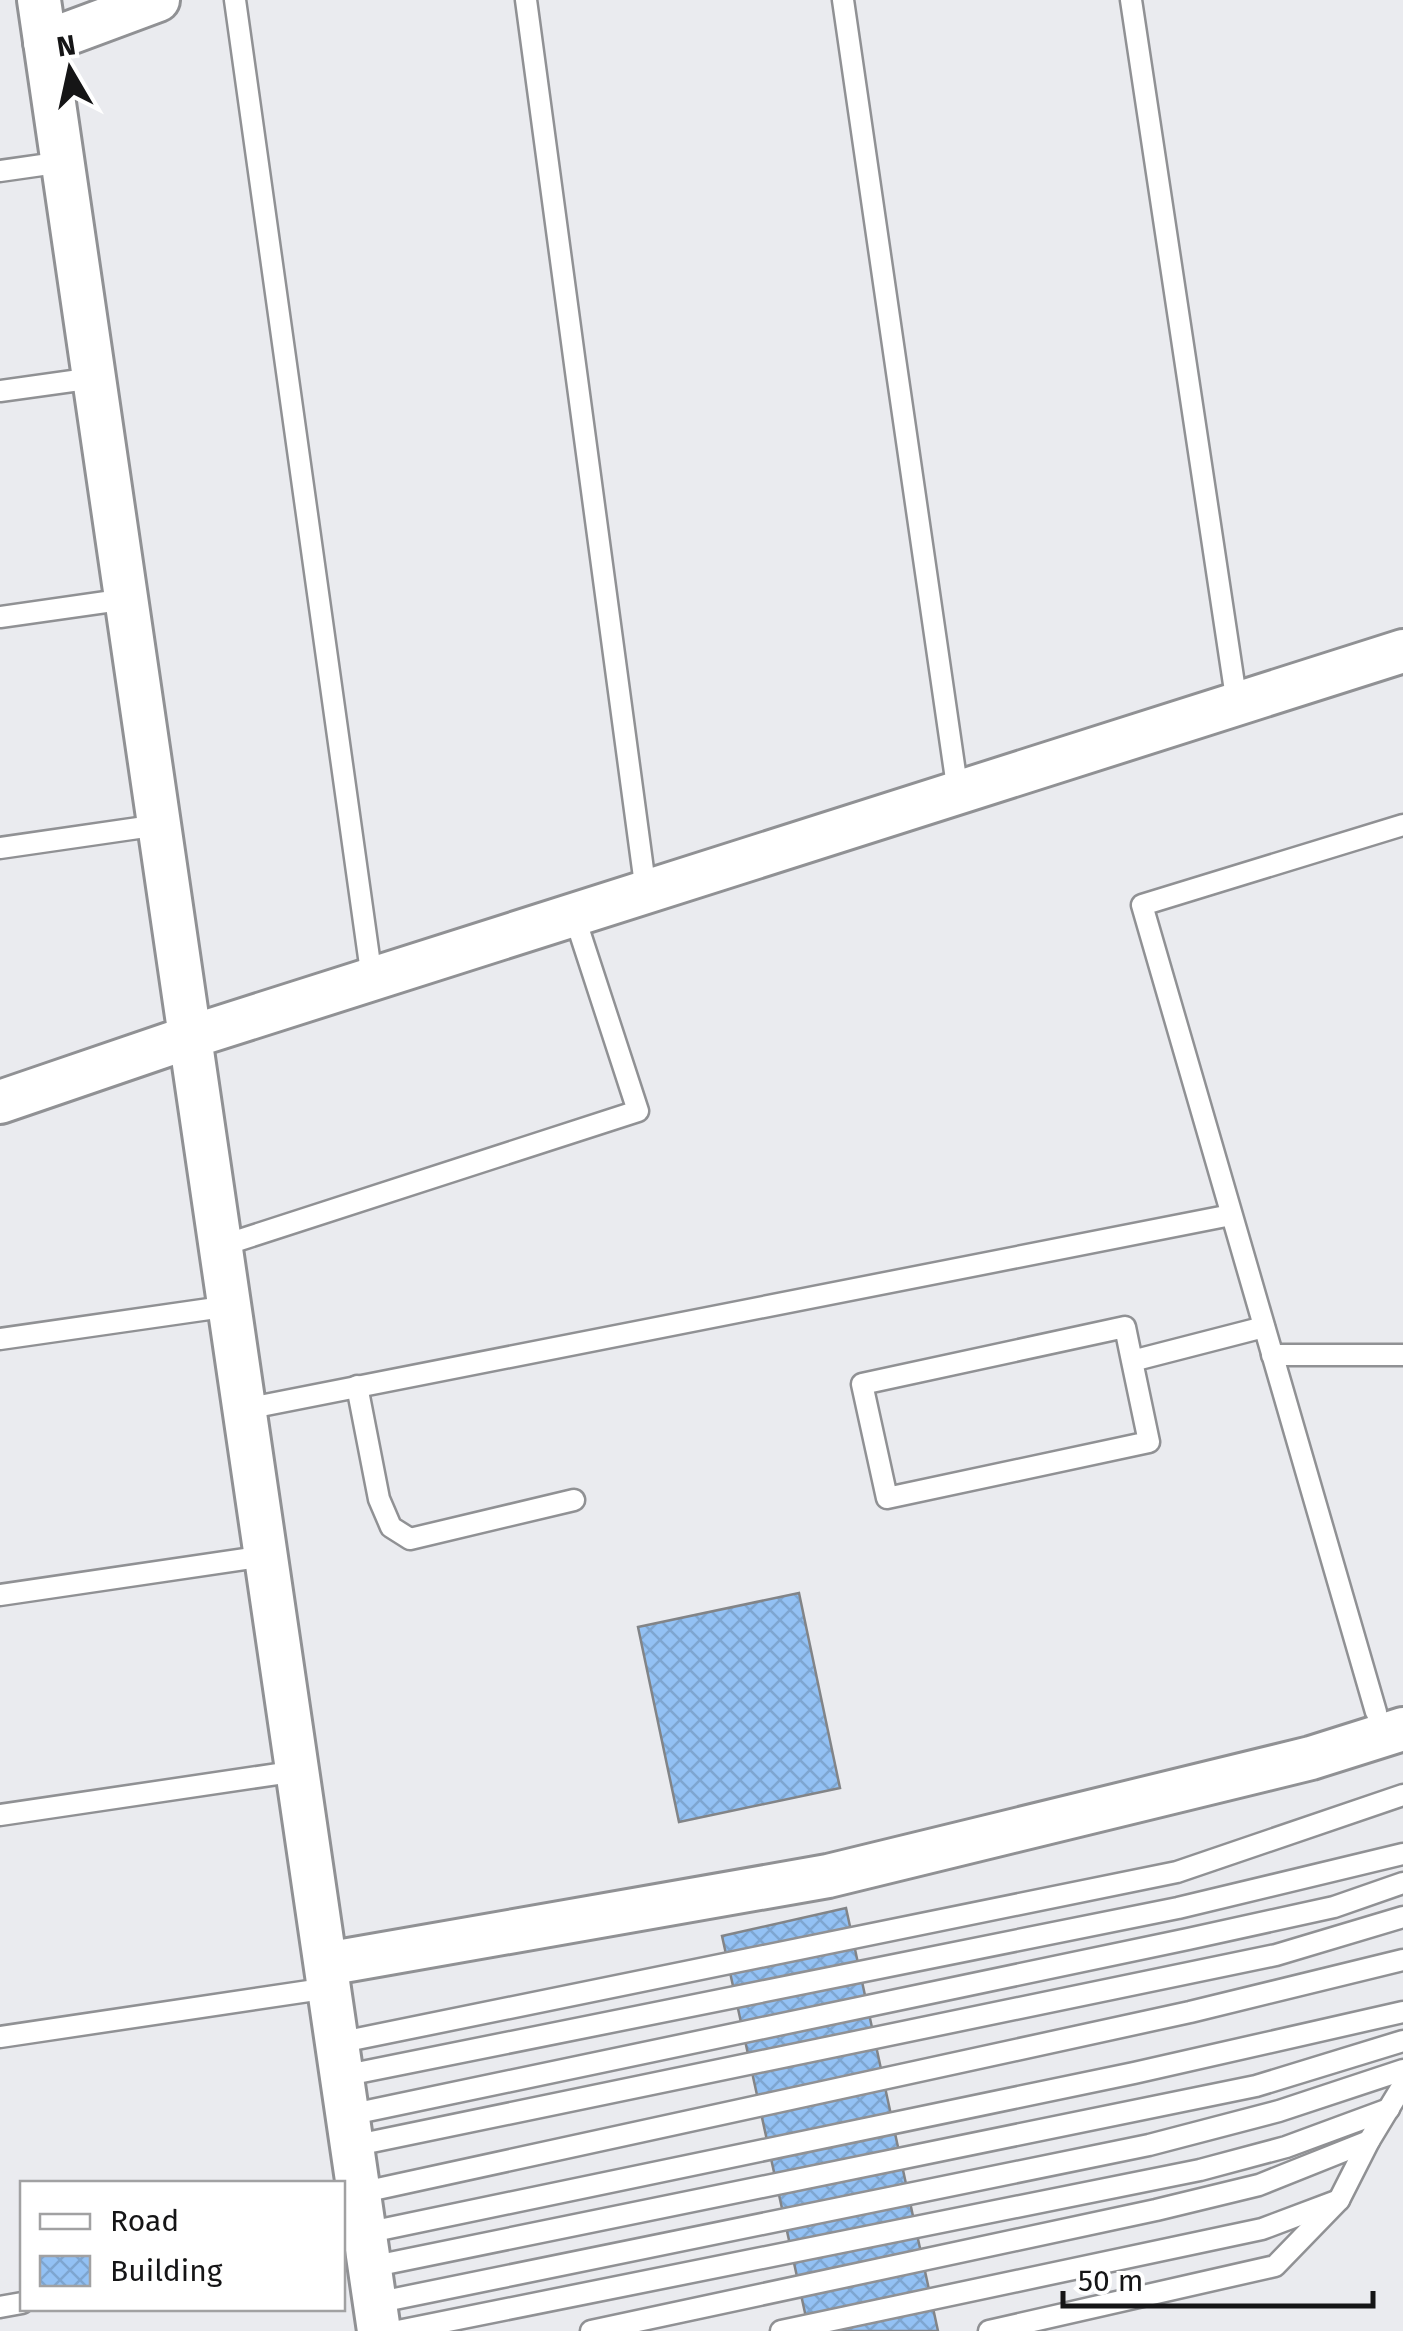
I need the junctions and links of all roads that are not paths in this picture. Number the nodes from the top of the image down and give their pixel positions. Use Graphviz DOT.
graph roads {
  1 [pos="158,0"];
  2 [pos="235,0"];
  3 [pos="526,0"];
  4 [pos="843,0"];
  5 [pos="1131,0"];
  6 [pos="42,21"];
  7 [pos="62,162"];
  8 [pos="0,171"];
  9 [pos="94,378"];
  10 [pos="0,391"];
  11 [pos="126,599"];
  12 [pos="0,618"];
  13 [pos="1403,651"];
  14 [pos="1237,704"];
  15 [pos="958,794"];
  16 [pos="160,825"];
  17 [pos="1403,825"];
  18 [pos="0,848"];
  19 [pos="646,892"];
  20 [pos="574,915"];
  21 [pos="372,979"];
  22 [pos="190,1037"];
  23 [pos="0,1102"];
  24 [pos="1231,1214"];
  25 [pos="221,1246"];
  26 [pos="230,1306"];
  27 [pos="1264,1327"];
  28 [pos="0,1339"];
  29 [pos="1272,1355"];
  30 [pos="1403,1355"];
  31 [pos="1132,1361"];
  32 [pos="358,1386"];
  33 [pos="245,1409"];
  34 [pos="574,1500"];
  35 [pos="266,1556"];
  36 [pos="0,1595"];
  37 [pos="1389,1721"];
  38 [pos="298,1771"];
  39 [pos="1403,1795"];
  40 [pos="0,1815"];
  41 [pos="1403,1854"];
  42 [pos="1403,1882"];
  43 [pos="1403,1917"];
  44 [pos="1403,1960"];
  45 [pos="327,1976"];
  46 [pos="1403,2012"];
  47 [pos="0,2037"];
  48 [pos="1403,2041"];
  49 [pos="1403,2070"];
  50 [pos="1403,2085"];
  51 [pos="345,2095"];
  52 [pos="1389,2109"];
  53 [pos="1368,2141"];
  54 [pos="1338,2200"];
  55 [pos="370,2271"];
  56 [pos="591,2331"];
  57 [pos="781,2331"];
  58 [pos="990,2331"];
  1 -- 6 [label="street"];
  2 -- 21 [label="lane"];
  3 -- 19 [label="lane"];
  4 -- 15 [label="lane"];
  5 -- 14 [label="lane"];
  6 -- 7 [label="street"];
  7 -- 8 [label="lane"];
  7 -- 9 [label="street"];
  9 -- 10 [label="lane"];
  9 -- 11 [label="street"];
  11 -- 12 [label="lane"];
  11 -- 16 [label="street"];
  13 -- 14 [label="street"];
  14 -- 15 [label="street"];
  15 -- 19 [label="street"];
  16 -- 18 [label="lane"];
  16 -- 22 [label="street"];
  17 -- 24 [label="lane"];
  19 -- 20 [label="street"];
  20 -- 21 [label="street"];
  20 -- 25 [label="lane"];
  21 -- 22 [label="street"];
  22 -- 23 [label="street"];
  22 -- 25 [label="street"];
  24 -- 27 [label="lane"];
  24 -- 32 [label="lane"];
  25 -- 26 [label="street"];
  26 -- 28 [label="lane"];
  26 -- 33 [label="street"];
  27 -- 29 [label="lane"];
  27 -- 31 [label="lane"];
  29 -- 30 [label="lane"];
  29 -- 37 [label="lane"];
  31 -- 31 [label="lane"];
  32 -- 33 [label="lane"];
  32 -- 34 [label="lane"];
  33 -- 35 [label="street"];
  35 -- 36 [label="lane"];
  35 -- 38 [label="street"];
  37 -- 45 [label="street"];
  38 -- 40 [label="lane"];
  38 -- 45 [label="street"];
  39 -- 51 [label="lane"];
  41 -- 51 [label="lane"];
  42 -- 51 [label="lane"];
  43 -- 51 [label="lane"];
  44 -- 55 [label="lane"];
  45 -- 47 [label="lane"];
  45 -- 51 [label="street"];
  46 -- 55 [label="lane"];
  48 -- 55 [label="lane"];
  49 -- 55 [label="lane"];
  50 -- 52 [label="lane"];
  51 -- 55 [label="street"];
  52 -- 53 [label="lane"];
  52 -- 55 [label="lane"];
  53 -- 54 [label="lane"];
  53 -- 56 [label="lane"];
  54 -- 57 [label="lane"];
  54 -- 58 [label="lane"];
}
